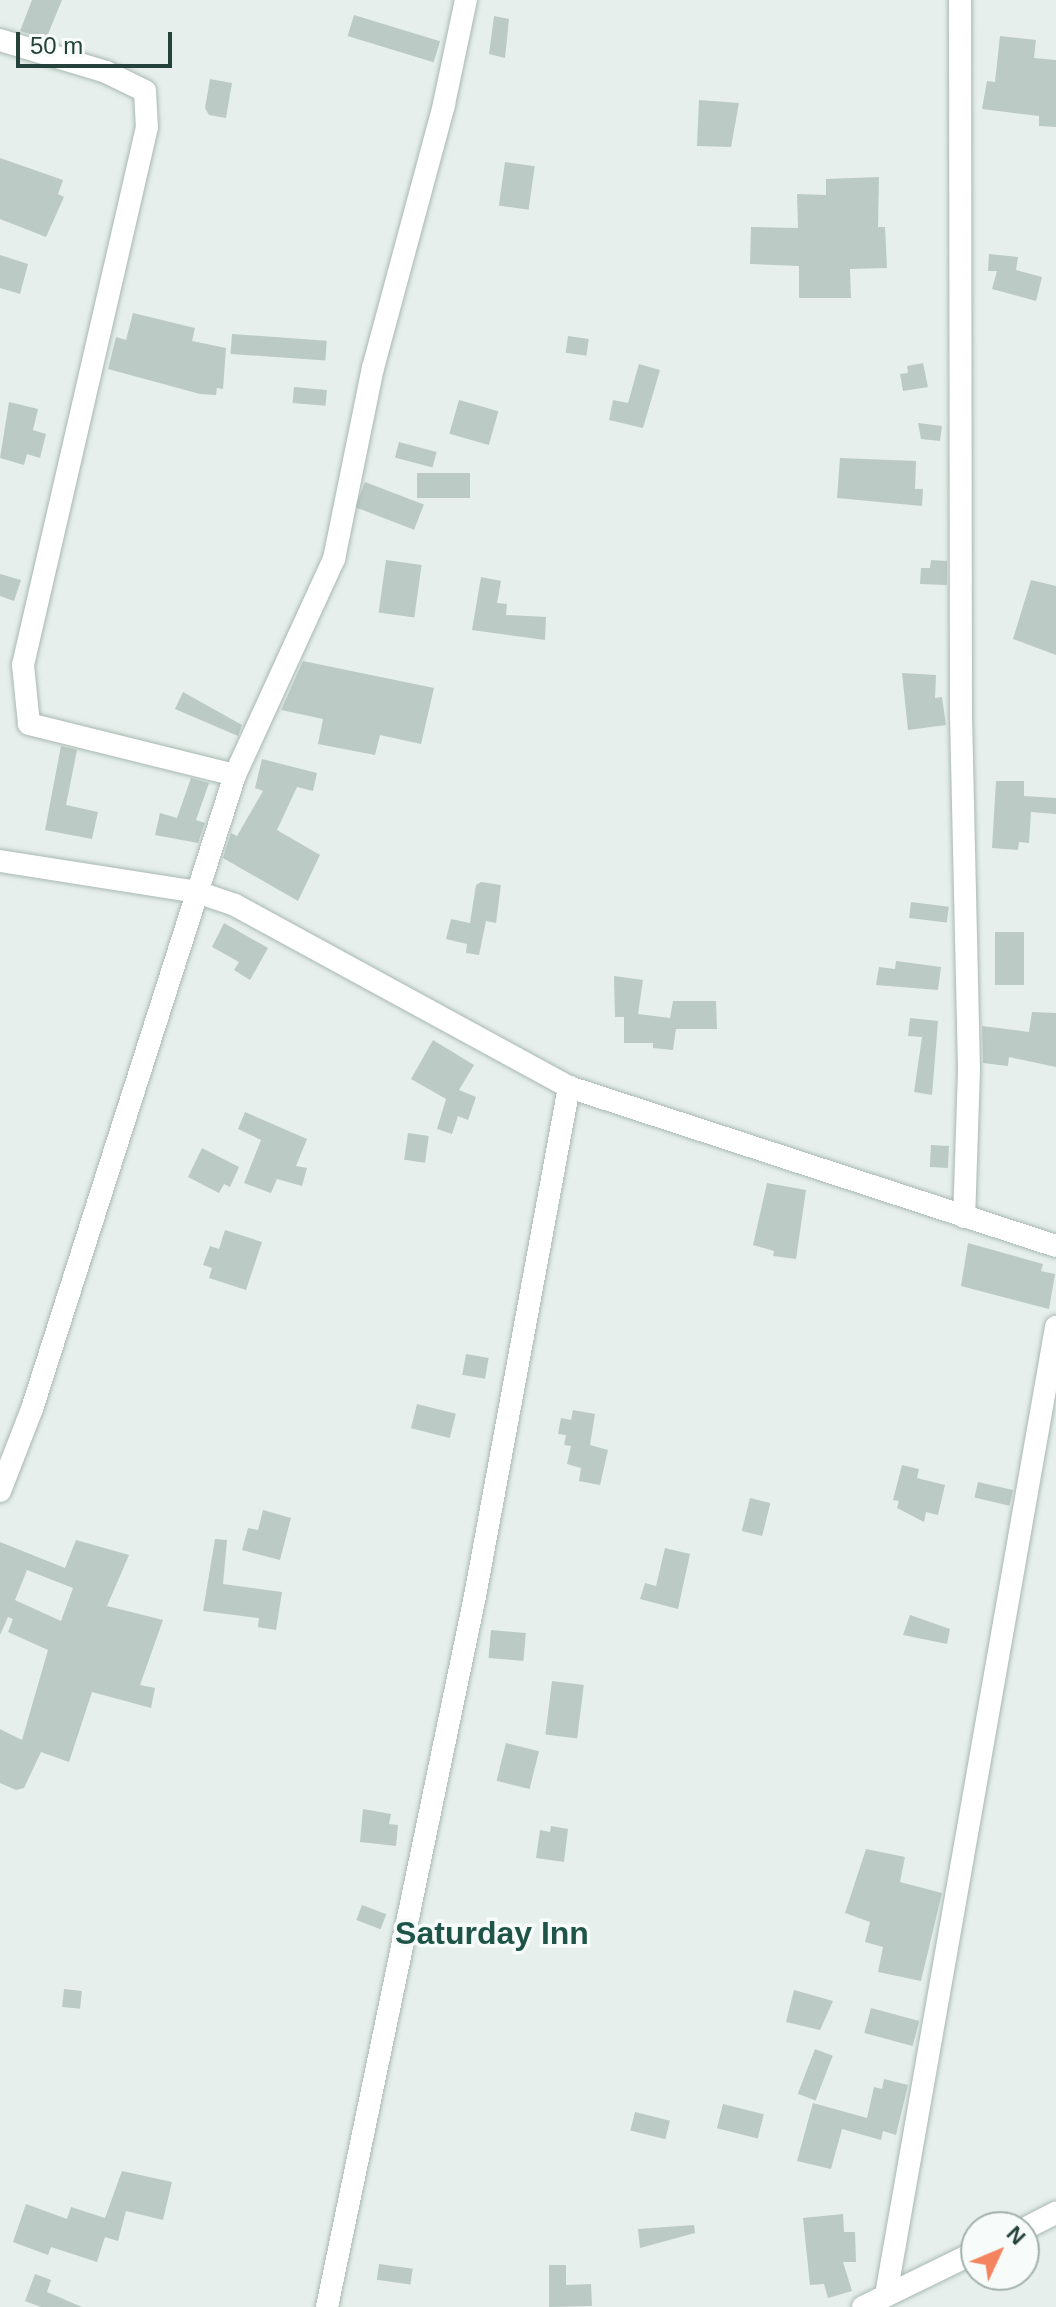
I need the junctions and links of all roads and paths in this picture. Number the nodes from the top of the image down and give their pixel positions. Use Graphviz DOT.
graph roads {
  1 [pos="466,0"];
  2 [pos="960,0"];
  3 [pos="0,40"];
  4 [pos="235,775"];
  5 [pos="0,861"];
  6 [pos="197,892"];
  7 [pos="569,1087"];
  8 [pos="964,1217"];
  9 [pos="1056,1246"];
  10 [pos="1056,1327"];
  11 [pos="0,1491"];
  12 [pos="960,2260"];
  13 [pos="886,2295"];
  14 [pos="327,2307"];
  15 [pos="863,2307"];
  1 -- 4 [label="street"];
  2 -- 8 [label="street"];
  3 -- 4 [label="street"];
  4 -- 6 [label="street"];
  5 -- 6 [label="street"];
  6 -- 7 [label="street"];
  6 -- 11 [label="street"];
  7 -- 8 [label="street"];
  7 -- 14 [label="street"];
  8 -- 9 [label="street"];
  10 -- 13 [label="street"];
  12 -- 13 [label="street"];
  13 -- 15 [label="street"];
}
